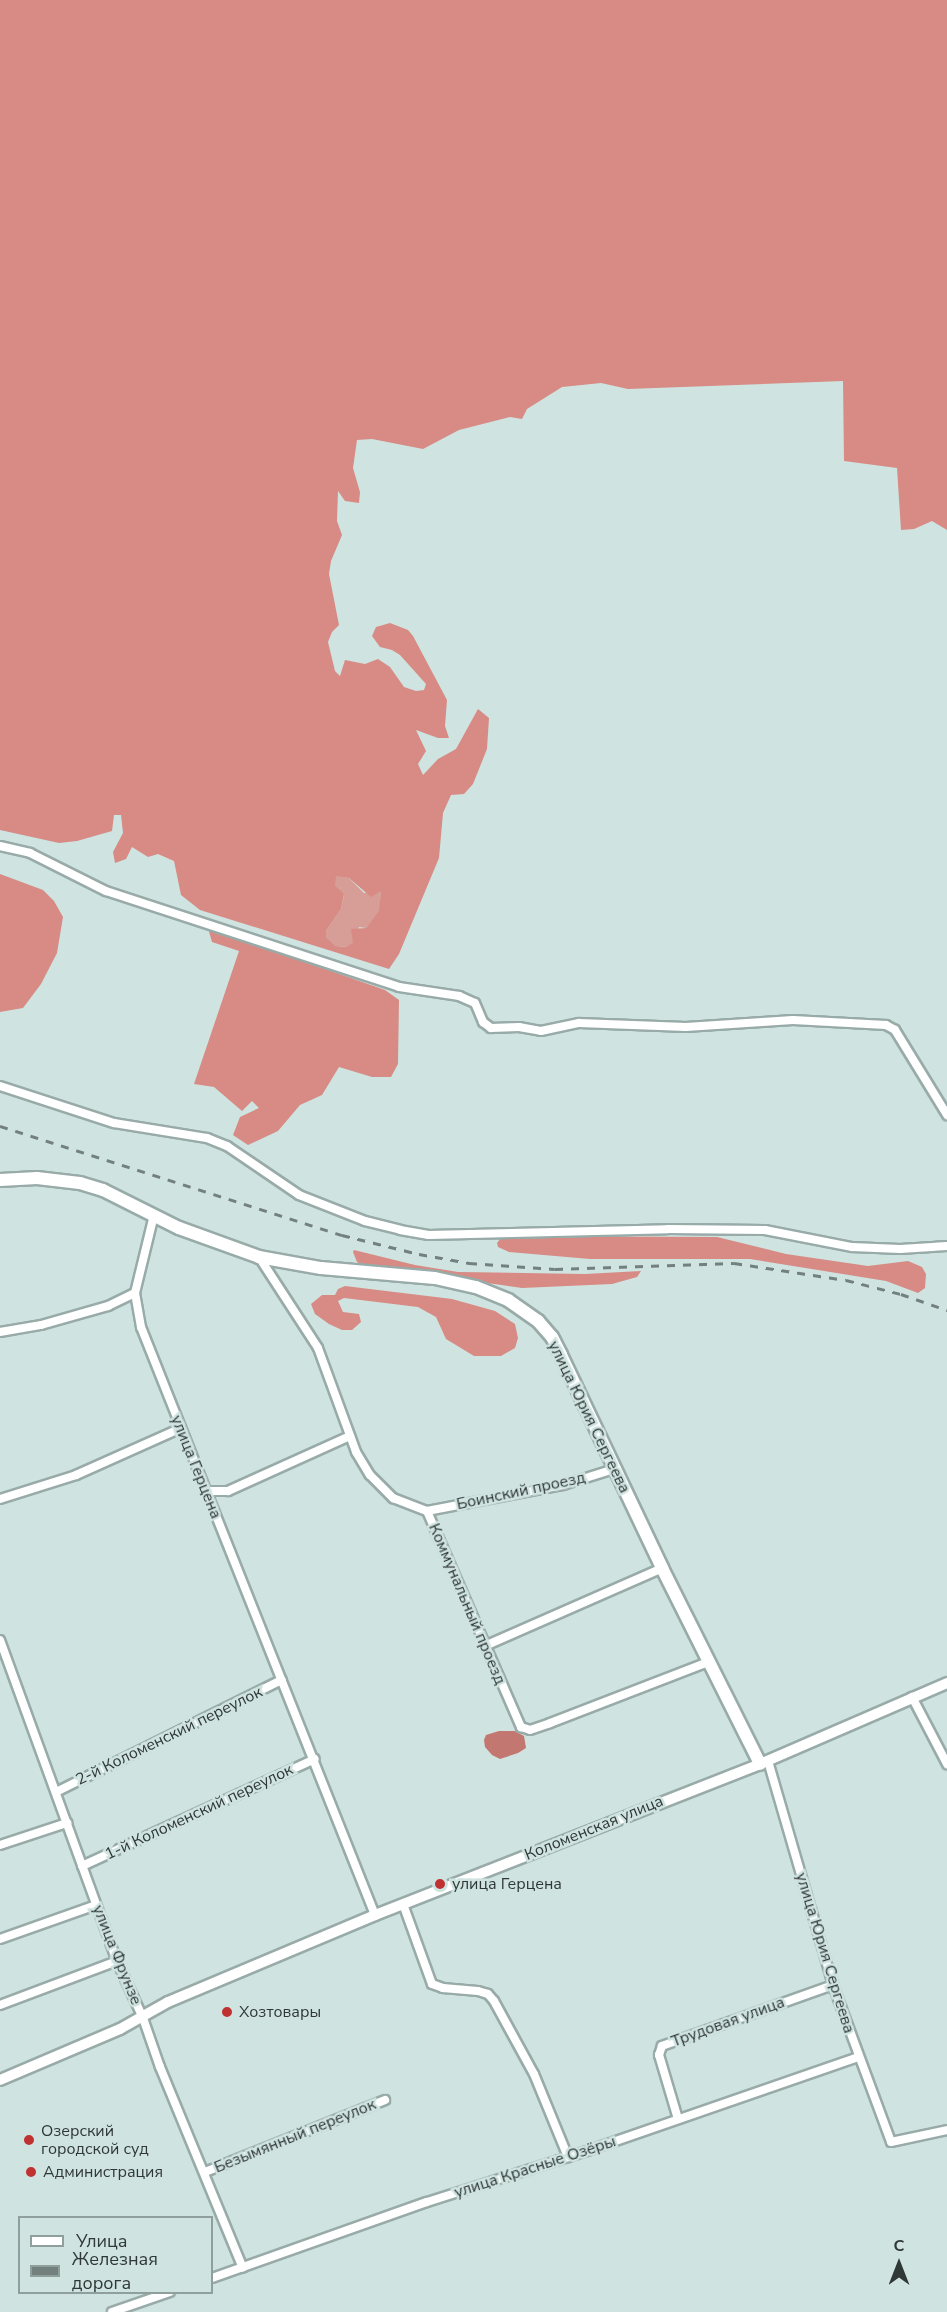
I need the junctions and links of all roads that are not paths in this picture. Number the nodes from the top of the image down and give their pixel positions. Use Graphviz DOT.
graph roads {
  1 [pos="0,846"];
  2 [pos="0,1086"];
  3 [pos="947,1115"];
  4 [pos="0,1180"];
  5 [pos="153,1215"];
  6 [pos="947,1246"];
  7 [pos="259,1257"];
  8 [pos="135,1293"];
  9 [pos="0,1332"];
  10 [pos="181,1428"];
  11 [pos="350,1436"];
  12 [pos="614,1469"];
  13 [pos="205,1491"];
  14 [pos="0,1499"];
  15 [pos="427,1511"];
  16 [pos="662,1568"];
  17 [pos="0,1640"];
  18 [pos="487,1645"];
  19 [pos="708,1662"];
  20 [pos="282,1680"];
  21 [pos="947,1683"];
  22 [pos="912,1697"];
  23 [pos="315,1759"];
  24 [pos="764,1762"];
  25 [pos="947,1764"];
  26 [pos="56,1792"];
  27 [pos="67,1823"];
  28 [pos="0,1845"];
  29 [pos="82,1866"];
  30 [pos="403,1904"];
  31 [pos="96,1905"];
  32 [pos="375,1915"];
  33 [pos="0,1939"];
  34 [pos="117,1961"];
  35 [pos="833,1985"];
  36 [pos="0,2005"];
  37 [pos="143,2018"];
  38 [pos="858,2057"];
  39 [pos="0,2080"];
  40 [pos="385,2100"];
  41 [pos="678,2119"];
  42 [pos="947,2130"];
  43 [pos="568,2157"];
  44 [pos="205,2172"];
  45 [pos="243,2268"];
  46 [pos="213,2278"];
  47 [pos="164,2294"];
  48 [pos="111,2312"];
  1 -- 3 [label="street"];
  2 -- 6 [label="street"];
  4 -- 5 [label="main road, улица Юрия Сергеева"];
  5 -- 7 [label="main road, улица Юрия Сергеева"];
  5 -- 8 [label="street, улица Герцена"];
  7 -- 11 [label="street, Коммунальный проезд"];
  7 -- 12 [label="main road, улица Юрия Сергеева"];
  8 -- 9 [label="street"];
  8 -- 10 [label="street, улица Герцена"];
  10 -- 13 [label="street, улица Герцена"];
  10 -- 14 [label="street"];
  11 -- 13 [label="street"];
  11 -- 15 [label="street, Коммунальный проезд"];
  12 -- 15 [label="street, Боинский проезд"];
  12 -- 16 [label="main road, улица Юрия Сергеева"];
  13 -- 20 [label="street, улица Герцена"];
  15 -- 18 [label="street, Коммунальный проезд"];
  16 -- 18 [label="street"];
  16 -- 19 [label="main road, улица Юрия Сергеева"];
  17 -- 26 [label="street, улица Фрунзе"];
  18 -- 19 [label="street, Коммунальный проезд"];
  19 -- 24 [label="main road, улица Юрия Сергеева"];
  20 -- 23 [label="street, улица Герцена"];
  20 -- 26 [label="street, 2-й Коломенский переулок"];
  21 -- 22 [label="street, Коломенская улица"];
  22 -- 24 [label="street, Коломенская улица"];
  22 -- 25 [label="street"];
  23 -- 29 [label="street, 1-й Коломенский переулок"];
  23 -- 32 [label="street, улица Герцена"];
  24 -- 30 [label="street, Коломенская улица"];
  24 -- 35 [label="street, улица Юрия Сергеева"];
  26 -- 27 [label="street, улица Фрунзе"];
  27 -- 28 [label="street"];
  27 -- 29 [label="street, улица Фрунзе"];
  29 -- 31 [label="street, улица Фрунзе"];
  30 -- 32 [label="street, Коломенская улица"];
  30 -- 43 [label="street"];
  31 -- 33 [label="street"];
  31 -- 34 [label="street, улица Фрунзе"];
  32 -- 37 [label="street, Коломенская улица"];
  34 -- 36 [label="street"];
  34 -- 37 [label="street, улица Фрунзе"];
  35 -- 38 [label="street, улица Юрия Сергеева"];
  35 -- 41 [label="street, Трудовая улица"];
  37 -- 39 [label="street, Коломенская улица"];
  37 -- 44 [label="street, улица Фрунзе"];
  38 -- 41 [label="street, улица Красные Озёры"];
  38 -- 42 [label="street, улица Юрия Сергеева"];
  40 -- 44 [label="street, Безымянный переулок"];
  41 -- 43 [label="street, улица Красные Озёры"];
  43 -- 45 [label="street, улица Красные Озёры"];
  44 -- 45 [label="street, улица Фрунзе"];
  45 -- 46 [label="street, улица Красные Озёры"];
  47 -- 48 [label="street"];
}
